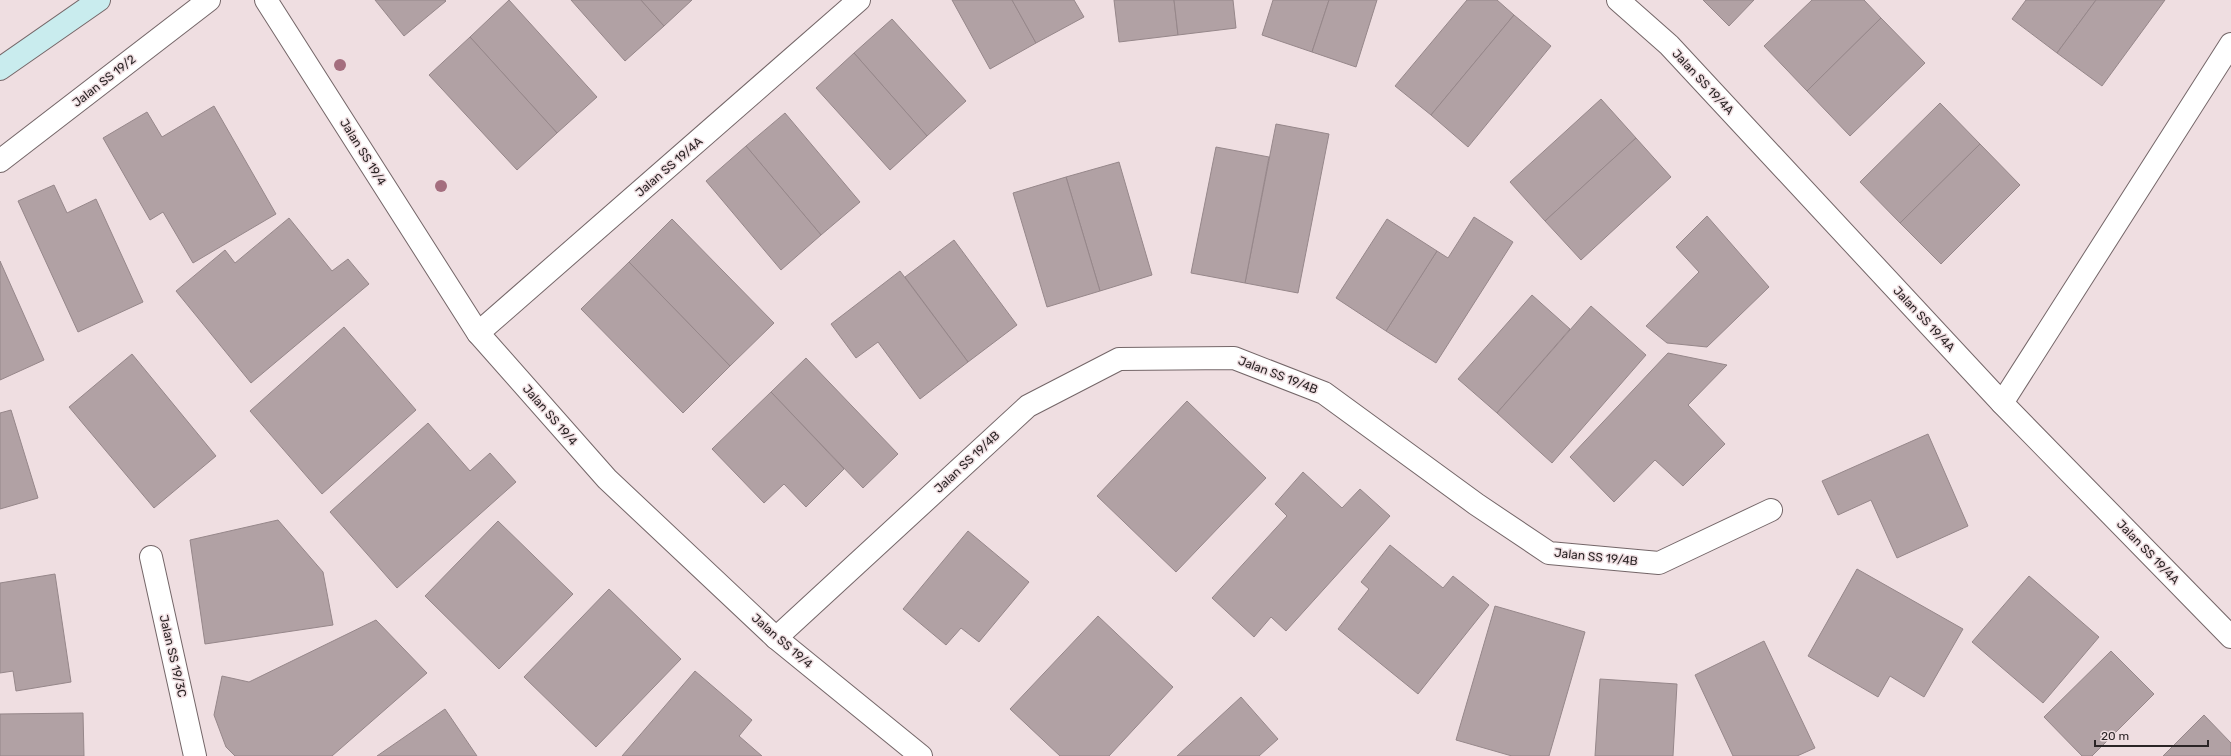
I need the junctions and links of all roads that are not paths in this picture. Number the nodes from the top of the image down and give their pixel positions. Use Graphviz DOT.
graph roads {
  1 [pos="99,0"];
  2 [pos="209,0"];
  3 [pos="266,0"];
  4 [pos="859,0"];
  5 [pos="1618,0"];
  6 [pos="2231,44"];
  7 [pos="0,69"];
  8 [pos="0,161"];
  9 [pos="478,333"];
  10 [pos="2002,403"];
  11 [pos="1770,510"];
  12 [pos="151,557"];
  13 [pos="2231,637"];
  14 [pos="776,638"];
  15 [pos="195,756"];
  16 [pos="921,756"];
  1 -- 7 [label="main road"];
  2 -- 8 [label="street, Jalan SS 19/2"];
  3 -- 9 [label="street, Jalan SS 19/4"];
  4 -- 9 [label="street, Jalan SS 19/4A"];
  5 -- 10 [label="street, Jalan SS 19/4A"];
  6 -- 10 [label="street"];
  9 -- 14 [label="street, Jalan SS 19/4"];
  10 -- 13 [label="street, Jalan SS 19/4A"];
  11 -- 14 [label="street, Jalan SS 19/4B"];
  12 -- 15 [label="street, Jalan SS 19/3C"];
  14 -- 16 [label="street, Jalan SS 19/4"];
}
